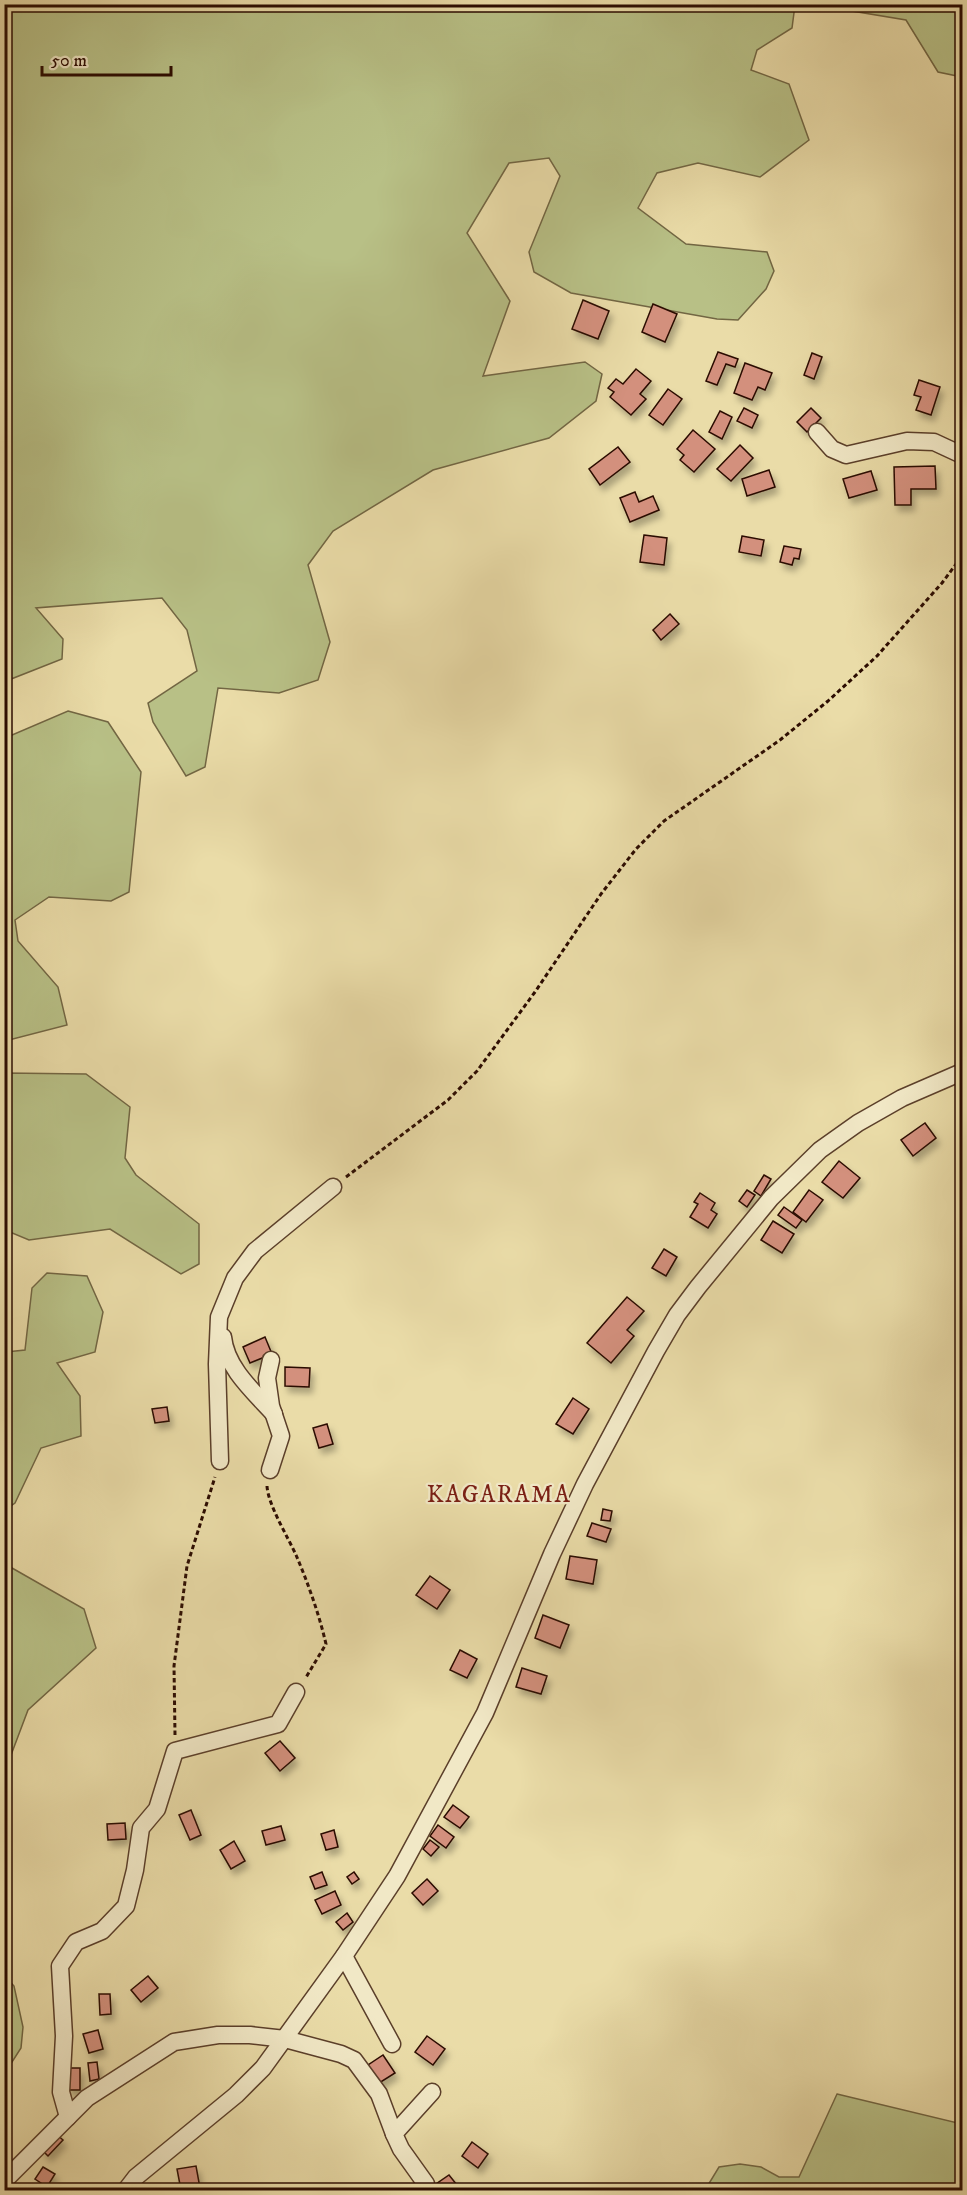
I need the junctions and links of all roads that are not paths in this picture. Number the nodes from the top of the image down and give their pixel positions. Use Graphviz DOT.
graph roads {
  1 [pos="817,432"];
  2 [pos="963,455"];
  3 [pos="963,1071"];
  4 [pos="333,1187"];
  5 [pos="219,1317"];
  6 [pos="271,1360"];
  7 [pos="274,1414"];
  8 [pos="220,1461"];
  9 [pos="270,1470"];
  10 [pos="296,1692"];
  11 [pos="344,1956"];
  12 [pos="285,2039"];
  13 [pos="392,2044"];
  14 [pos="432,2092"];
  15 [pos="68,2117"];
  16 [pos="394,2134"];
  17 [pos="26,2161"];
  18 [pos="4,2181"];
  19 [pos="426,2184"];
  20 [pos="8,2190"];
  21 [pos="126,2190"];
  1 -- 2 [label="street"];
  3 -- 11 [label="street"];
  4 -- 5 [label="street"];
  5 -- 7 [label="street"];
  5 -- 8 [label="street"];
  6 -- 7 [label="street"];
  7 -- 9 [label="street"];
  10 -- 15 [label="street"];
  11 -- 12 [label="street"];
  11 -- 13 [label="street"];
  12 -- 15 [label="street"];
  12 -- 16 [label="street"];
  12 -- 21 [label="street"];
  14 -- 16 [label="street"];
  15 -- 17 [label="street"];
  16 -- 19 [label="street"];
  17 -- 18 [label="street"];
  17 -- 20 [label="street"];
}
